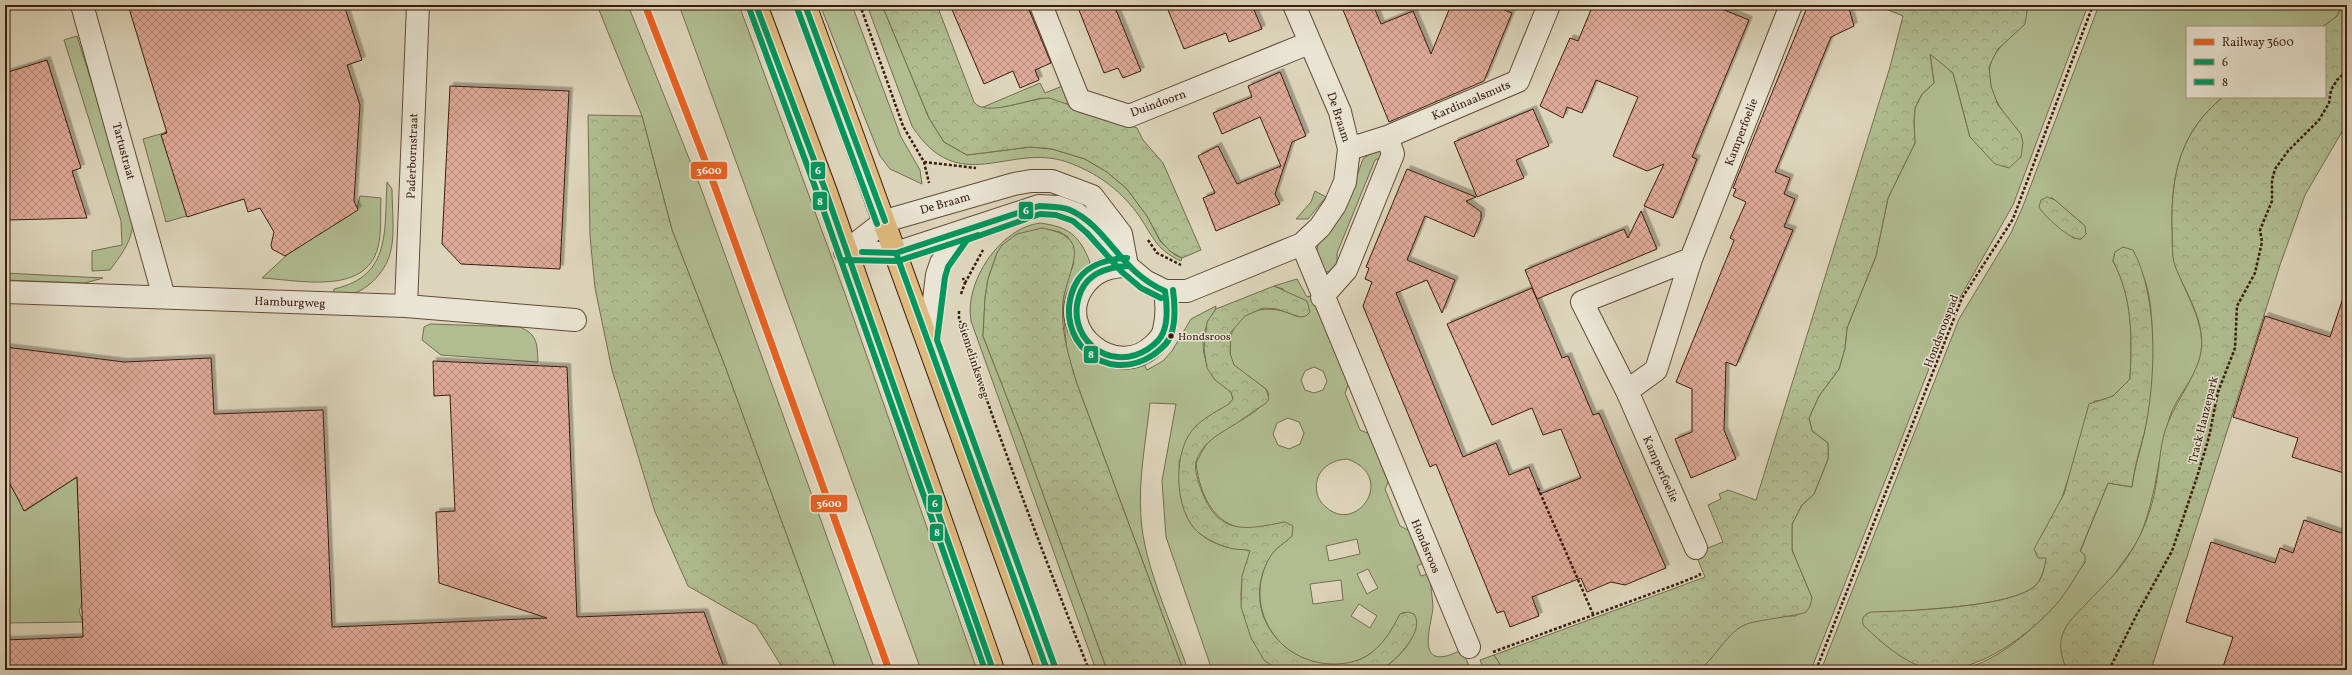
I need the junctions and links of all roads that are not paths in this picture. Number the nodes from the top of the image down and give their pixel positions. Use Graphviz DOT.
graph roads {
  1 [pos="82,5"];
  2 [pos="418,5"];
  3 [pos="756,5"];
  4 [pos="806,5"];
  5 [pos="1040,5"];
  6 [pos="1294,5"];
  7 [pos="1548,5"];
  8 [pos="1791,5"];
  9 [pos="1309,43"];
  10 [pos="1387,137"];
  11 [pos="1349,149"];
  12 [pos="885,221"];
  13 [pos="957,241"];
  14 [pos="1302,244"];
  15 [pos="845,252"];
  16 [pos="896,253"];
  17 [pos="1691,259"];
  18 [pos="1127,266"];
  19 [pos="1165,291"];
  20 [pos="5,292"];
  21 [pos="164,297"];
  22 [pos="1322,297"];
  23 [pos="406,306"];
  24 [pos="575,320"];
  25 [pos="929,342"];
  26 [pos="1627,391"];
  27 [pos="1696,548"];
  28 [pos="1478,651"];
  29 [pos="994,670"];
  30 [pos="1047,670"];
  1 -- 21 [label="street, Tartustraat"];
  2 -- 23 [label="street, Paderbornstraat"];
  3 -- 15 [label="main road"];
  4 -- 12 [label="main road"];
  5 -- 9 [label="street, Duindoorn"];
  6 -- 9 [label="street, De Braam"];
  7 -- 10 [label="street, Kardinaalsmuts"];
  8 -- 17 [label="street, Kamperfoelie"];
  9 -- 11 [label="street, De Braam"];
  10 -- 11 [label="street, Kardinaalsmuts"];
  10 -- 22 [label="street"];
  11 -- 14 [label="street, De Braam"];
  12 -- 15 [label="street, De Braam"];
  12 -- 16 [label="main road"];
  12 -- 18 [label="street, De Braam"];
  13 -- 16 [label="street, De Braam"];
  13 -- 18 [label="street, De Braam"];
  13 -- 25 [label="street"];
  14 -- 19 [label="street, De Braam"];
  14 -- 22 [label="street, Hondsroos"];
  15 -- 16 [label="street, De Braam"];
  15 -- 29 [label="main road"];
  16 -- 25 [label="main road"];
  17 -- 26 [label="street, Kamperfoelie"];
  17 -- 26 [label="street, Kamperfoelie"];
  18 -- 19 [label="street, De Braam"];
  18 -- 19 [label="street"];
  20 -- 21 [label="street, Hamburgweg"];
  21 -- 23 [label="street, Hamburgweg"];
  22 -- 28 [label="street, Hondsroos"];
  23 -- 24 [label="street, Hamburgweg"];
  25 -- 30 [label="main road"];
  26 -- 27 [label="street, Kamperfoelie"];
}
